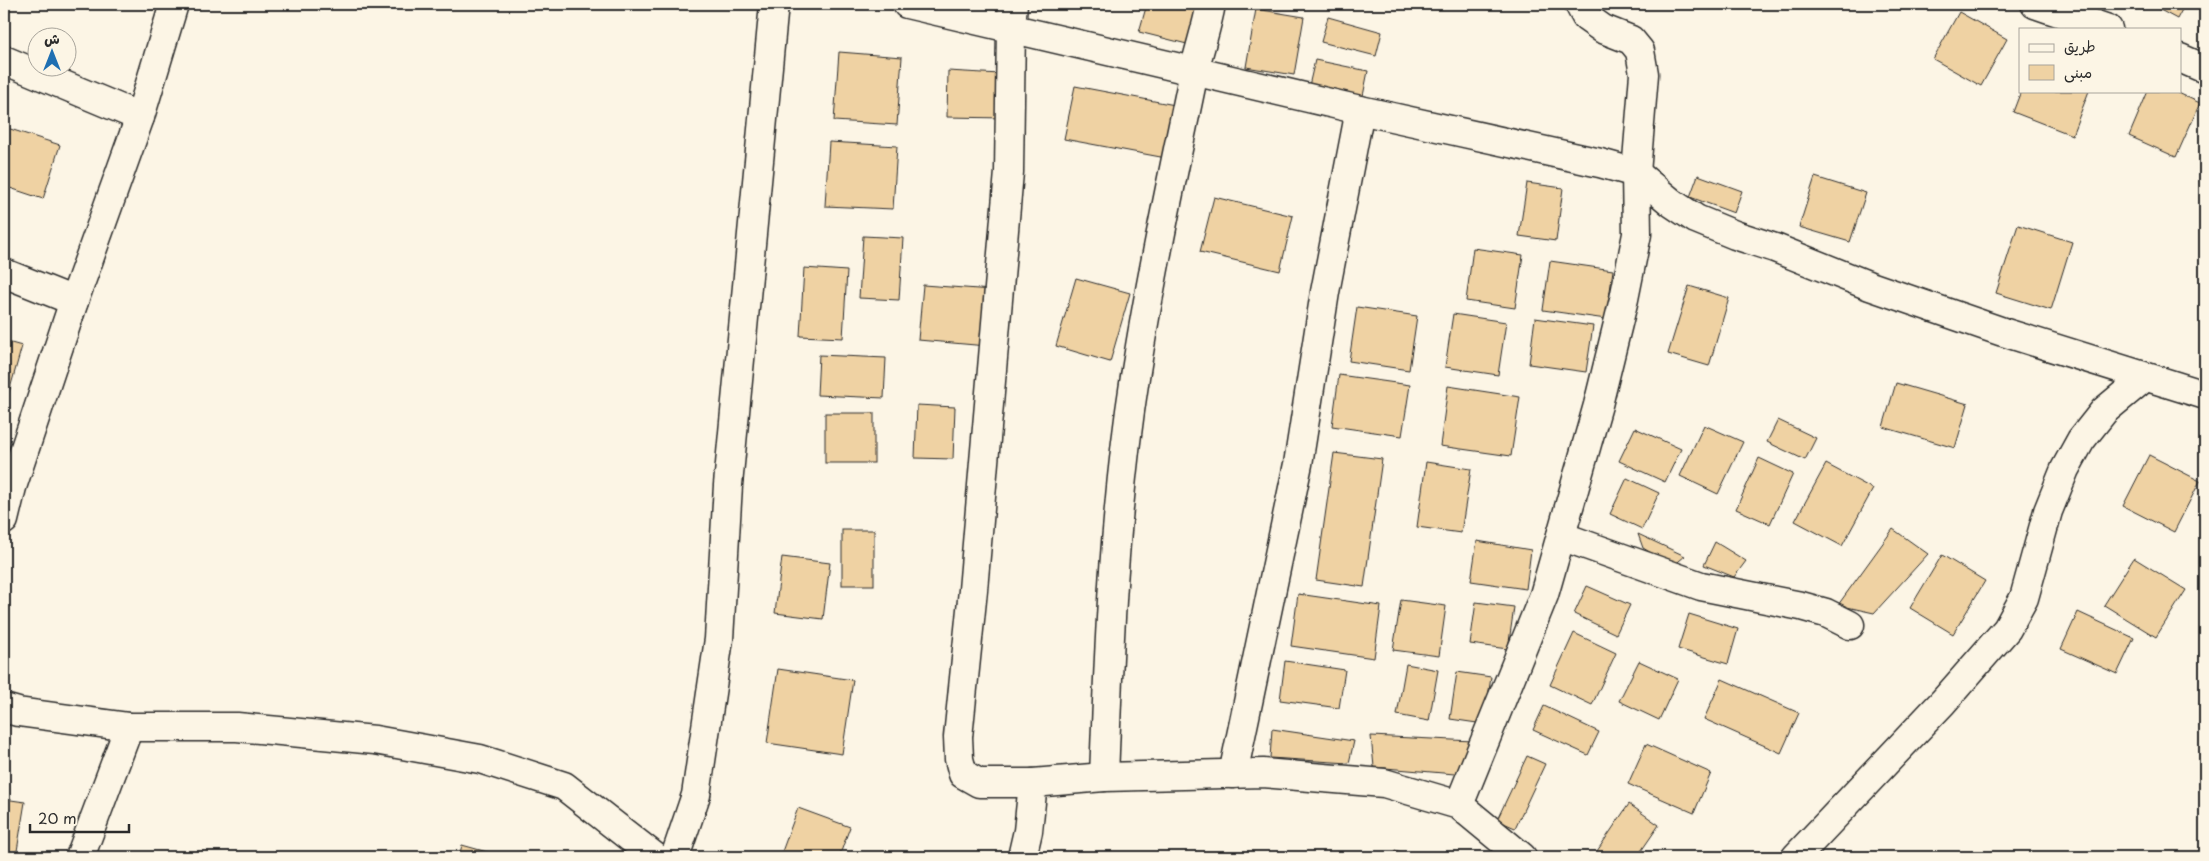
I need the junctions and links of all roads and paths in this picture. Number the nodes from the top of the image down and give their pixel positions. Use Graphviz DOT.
graph roads {
  1 [pos="174,4"];
  2 [pos="774,4"];
  3 [pos="907,4"];
  4 [pos="1211,4"];
  5 [pos="1579,4"];
  6 [pos="2035,4"];
  7 [pos="1012,16"];
  8 [pos="2105,28"];
  9 [pos="2182,59"];
  10 [pos="4,60"];
  11 [pos="1195,70"];
  12 [pos="2205,70"];
  13 [pos="1360,110"];
  14 [pos="140,117"];
  15 [pos="1636,174"];
  16 [pos="4,273"];
  17 [pos="74,301"];
  18 [pos="2145,377"];
  19 [pos="2205,395"];
  20 [pos="4,520"];
  21 [pos="1561,536"];
  22 [pos="1850,625"];
  23 [pos="4,708"];
  24 [pos="129,727"];
  25 [pos="1233,774"];
  26 [pos="1104,777"];
  27 [pos="1034,782"];
  28 [pos="1460,805"];
  29 [pos="80,857"];
  30 [pos="655,857"];
  31 [pos="674,857"];
  32 [pos="1022,857"];
  33 [pos="1522,857"];
  34 [pos="1796,857"];
  1 -- 14 [label="street"];
  2 -- 31 [label="street"];
  3 -- 7 [label="street"];
  4 -- 11 [label="street"];
  5 -- 15 [label="street"];
  6 -- 8 [label="street"];
  7 -- 11 [label="street"];
  7 -- 27 [label="street"];
  9 -- 12 [label="street"];
  10 -- 14 [label="street"];
  11 -- 13 [label="street"];
  11 -- 26 [label="street"];
  13 -- 15 [label="street"];
  13 -- 25 [label="street"];
  14 -- 17 [label="street"];
  15 -- 18 [label="street"];
  15 -- 21 [label="street"];
  16 -- 17 [label="street"];
  17 -- 20 [label="street"];
  18 -- 19 [label="street"];
  18 -- 34 [label="street"];
  21 -- 22 [label="street"];
  21 -- 28 [label="street"];
  23 -- 24 [label="street"];
  24 -- 29 [label="street"];
  24 -- 30 [label="street"];
  25 -- 26 [label="street"];
  25 -- 28 [label="street"];
  26 -- 27 [label="street"];
  27 -- 32 [label="street"];
  28 -- 33 [label="street"];
}
